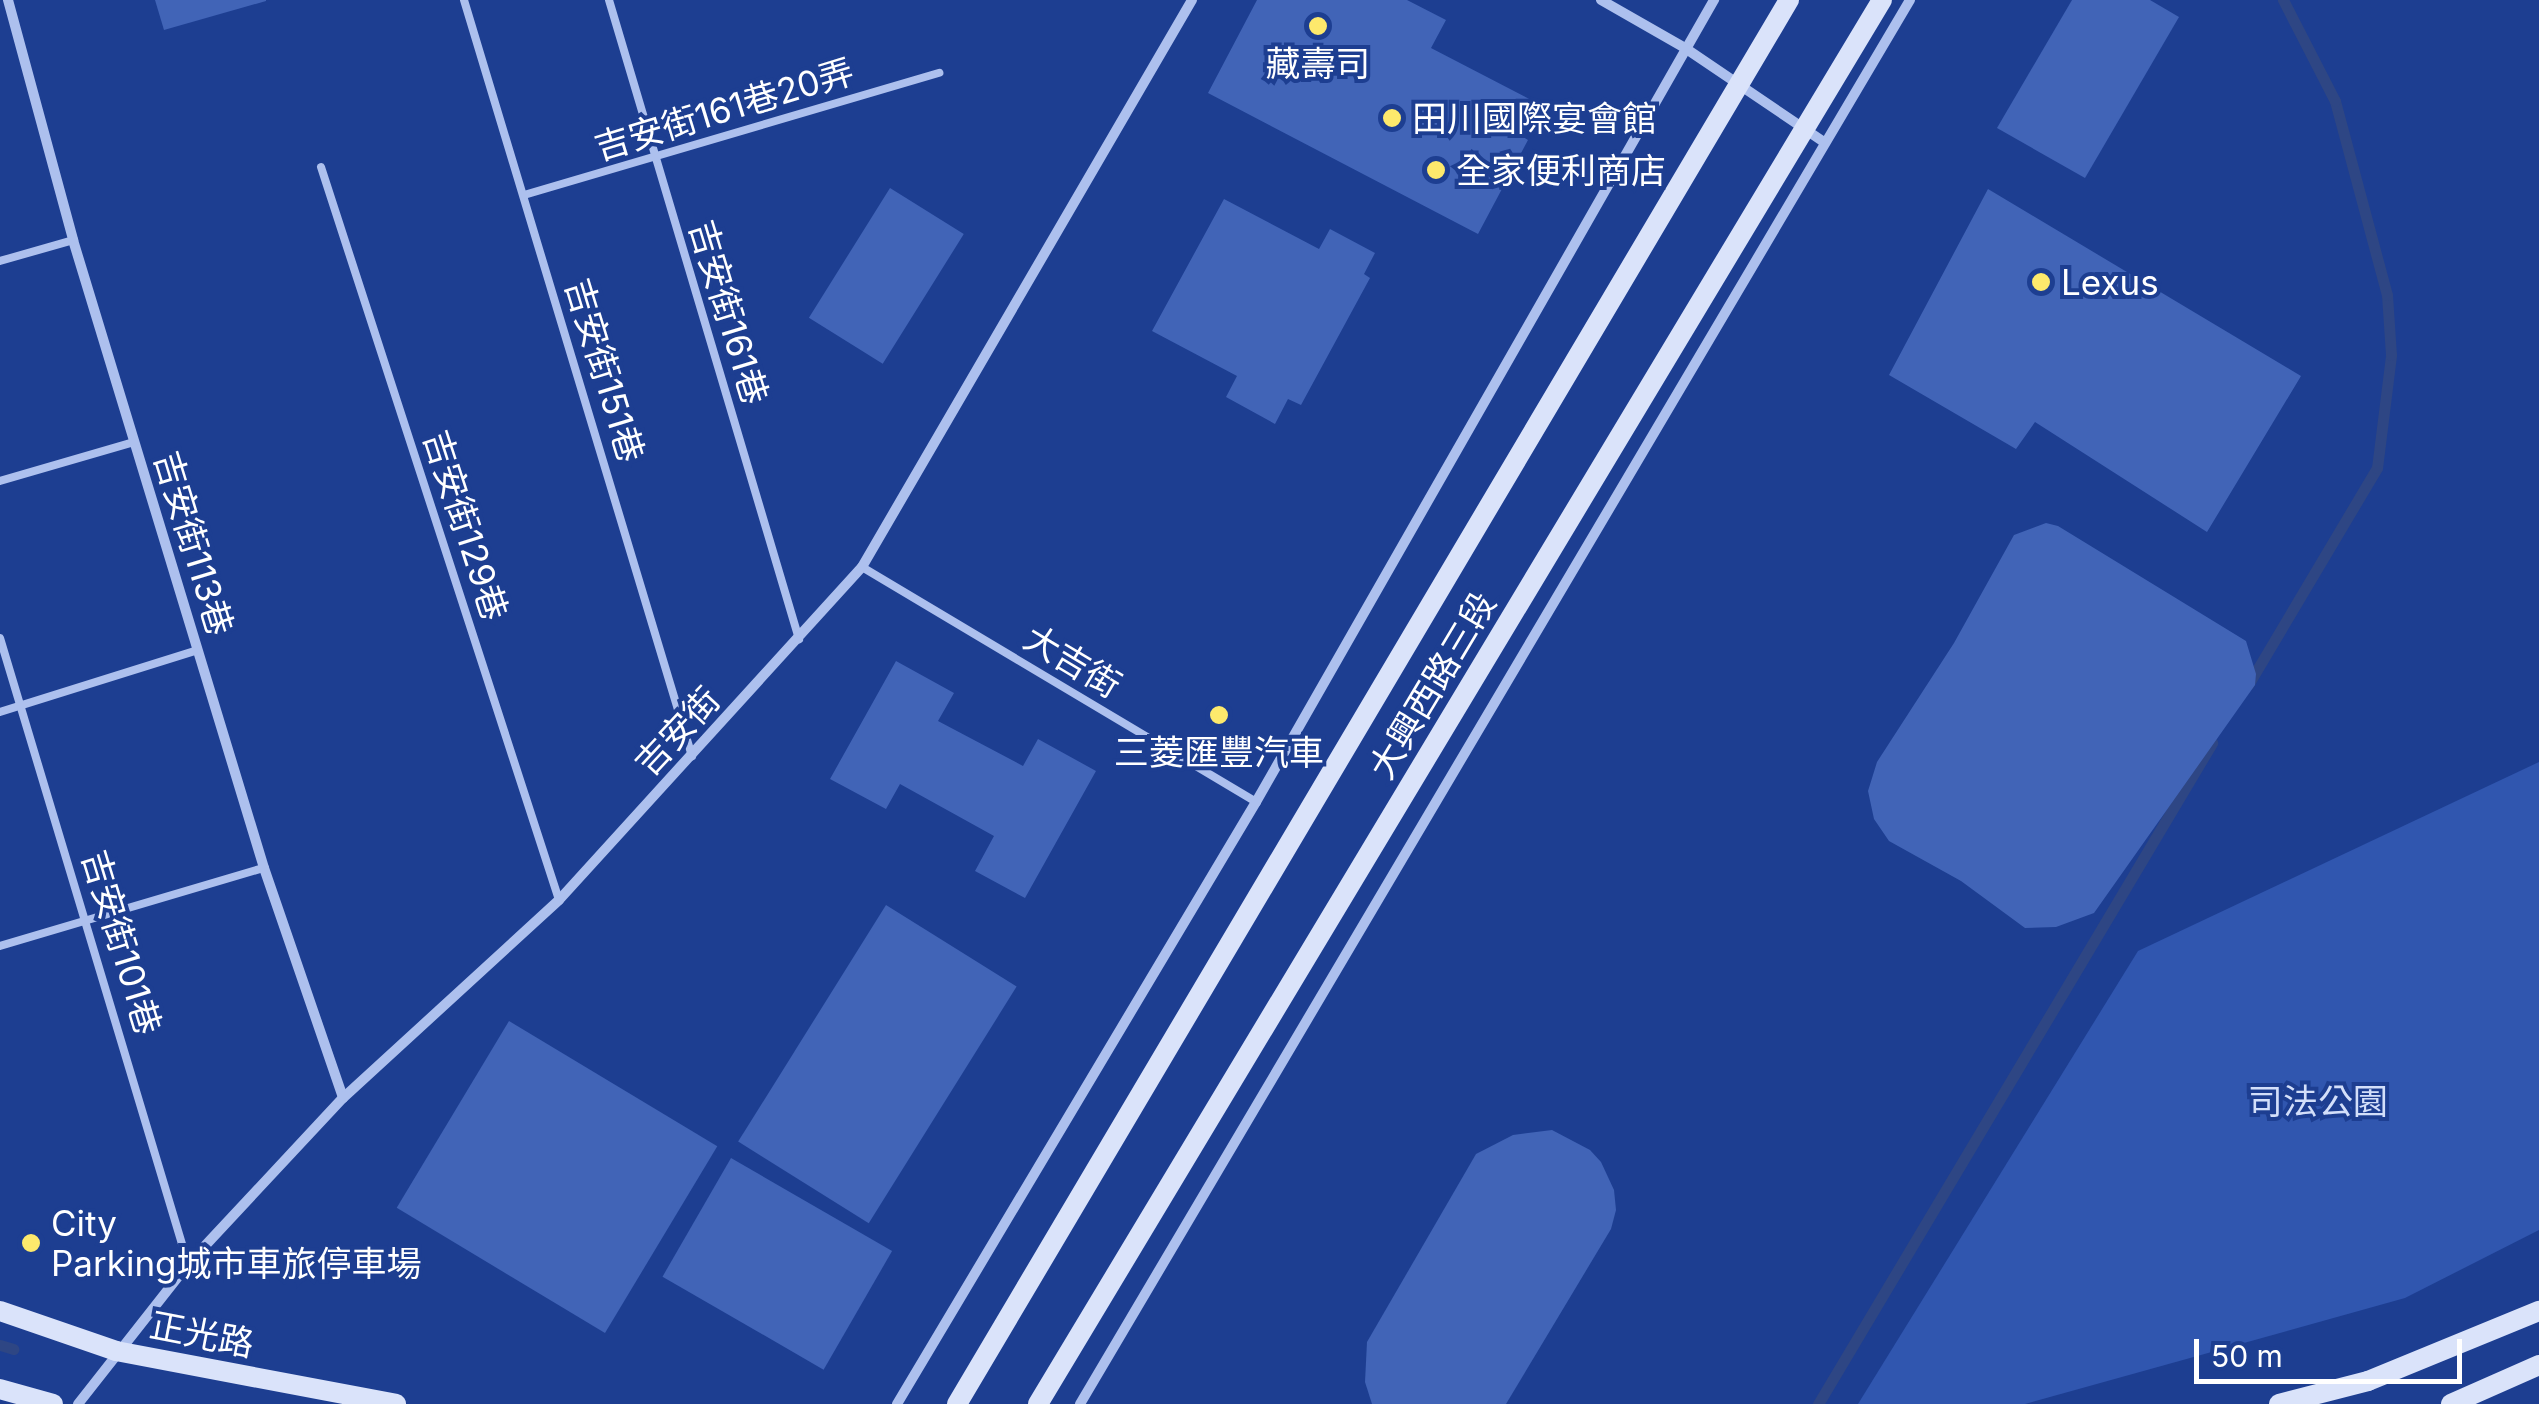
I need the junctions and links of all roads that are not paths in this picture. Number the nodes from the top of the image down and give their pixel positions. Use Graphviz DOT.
graph roads {
  1 [pos="8,0"];
  2 [pos="464,0"];
  3 [pos="609,0"];
  4 [pos="1192,0"];
  5 [pos="1602,0"];
  6 [pos="1714,0"];
  7 [pos="1790,0"];
  8 [pos="1882,0"];
  9 [pos="1910,0"];
  10 [pos="1686,48"];
  11 [pos="940,72"];
  12 [pos="1740,84"];
  13 [pos="1806,126"];
  14 [pos="1824,142"];
  15 [pos="655,160"];
  16 [pos="322,167"];
  17 [pos="524,196"];
  18 [pos="73,240"];
  19 [pos="0,261"];
  20 [pos="134,442"];
  21 [pos="0,482"];
  22 [pos="862,567"];
  23 [pos="0,638"];
  24 [pos="799,639"];
  25 [pos="198,650"];
  26 [pos="21,706"];
  27 [pos="0,712"];
  28 [pos="692,756"];
  29 [pos="1256,802"];
  30 [pos="264,868"];
  31 [pos="559,900"];
  32 [pos="88,921"];
  33 [pos="0,946"];
  34 [pos="343,1098"];
  35 [pos="188,1264"];
  36 [pos="0,1311"];
  37 [pos="2539,1311"];
  38 [pos="116,1351"];
  39 [pos="2539,1365"];
  40 [pos="0,1389"];
  41 [pos="53,1404"];
  42 [pos="78,1404"];
  43 [pos="396,1404"];
  44 [pos="897,1404"];
  45 [pos="957,1404"];
  46 [pos="1038,1404"];
  47 [pos="1080,1404"];
  48 [pos="2278,1404"];
  49 [pos="2451,1404"];
  1 -- 18 [label="street, 吉安街113巷"];
  2 -- 17 [label="lane, 吉安街151巷"];
  3 -- 15 [label="lane, 吉安街161巷"];
  4 -- 22 [label="street, 吉安街"];
  5 -- 10 [label="street"];
  6 -- 10 [label="street"];
  7 -- 12 [label="street, 大興西路三段"];
  8 -- 13 [label="street, 大興西路三段"];
  9 -- 14 [label="street, 大興西路三段"];
  10 -- 12 [label="street"];
  10 -- 29 [label="street"];
  11 -- 15 [label="lane, 吉安街161巷20弄"];
  12 -- 13 [label="street"];
  12 -- 45 [label="street, 大興西路三段"];
  13 -- 14 [label="street"];
  13 -- 46 [label="street, 大興西路三段"];
  14 -- 47 [label="street, 大興西路三段"];
  15 -- 17 [label="lane, 吉安街161巷20弄"];
  15 -- 24 [label="lane, 吉安街161巷"];
  16 -- 31 [label="lane, 吉安街129巷"];
  17 -- 28 [label="lane, 吉安街151巷"];
  18 -- 19 [label="lane"];
  18 -- 20 [label="street, 吉安街113巷"];
  20 -- 21 [label="lane"];
  20 -- 25 [label="street, 吉安街113巷"];
  22 -- 24 [label="street, 吉安街"];
  22 -- 29 [label="lane, 大吉街"];
  23 -- 26 [label="lane, 吉安街101巷"];
  24 -- 28 [label="street, 吉安街"];
  25 -- 26 [label="lane"];
  25 -- 30 [label="street, 吉安街113巷"];
  26 -- 27 [label="lane"];
  26 -- 32 [label="lane, 吉安街101巷"];
  28 -- 31 [label="street, 吉安街"];
  29 -- 44 [label="street"];
  30 -- 32 [label="lane"];
  30 -- 34 [label="street, 吉安街113巷"];
  31 -- 34 [label="street, 吉安街"];
  32 -- 33 [label="lane"];
  32 -- 35 [label="lane, 吉安街101巷"];
  34 -- 35 [label="street, 吉安街"];
  35 -- 38 [label="street, 吉安街"];
  36 -- 38 [label="street, 正光路"];
  37 -- 48 [label="street"];
  38 -- 42 [label="street, 吉安街"];
  38 -- 43 [label="street, 正光路"];
  39 -- 49 [label="street"];
  40 -- 41 [label="street"];
}
